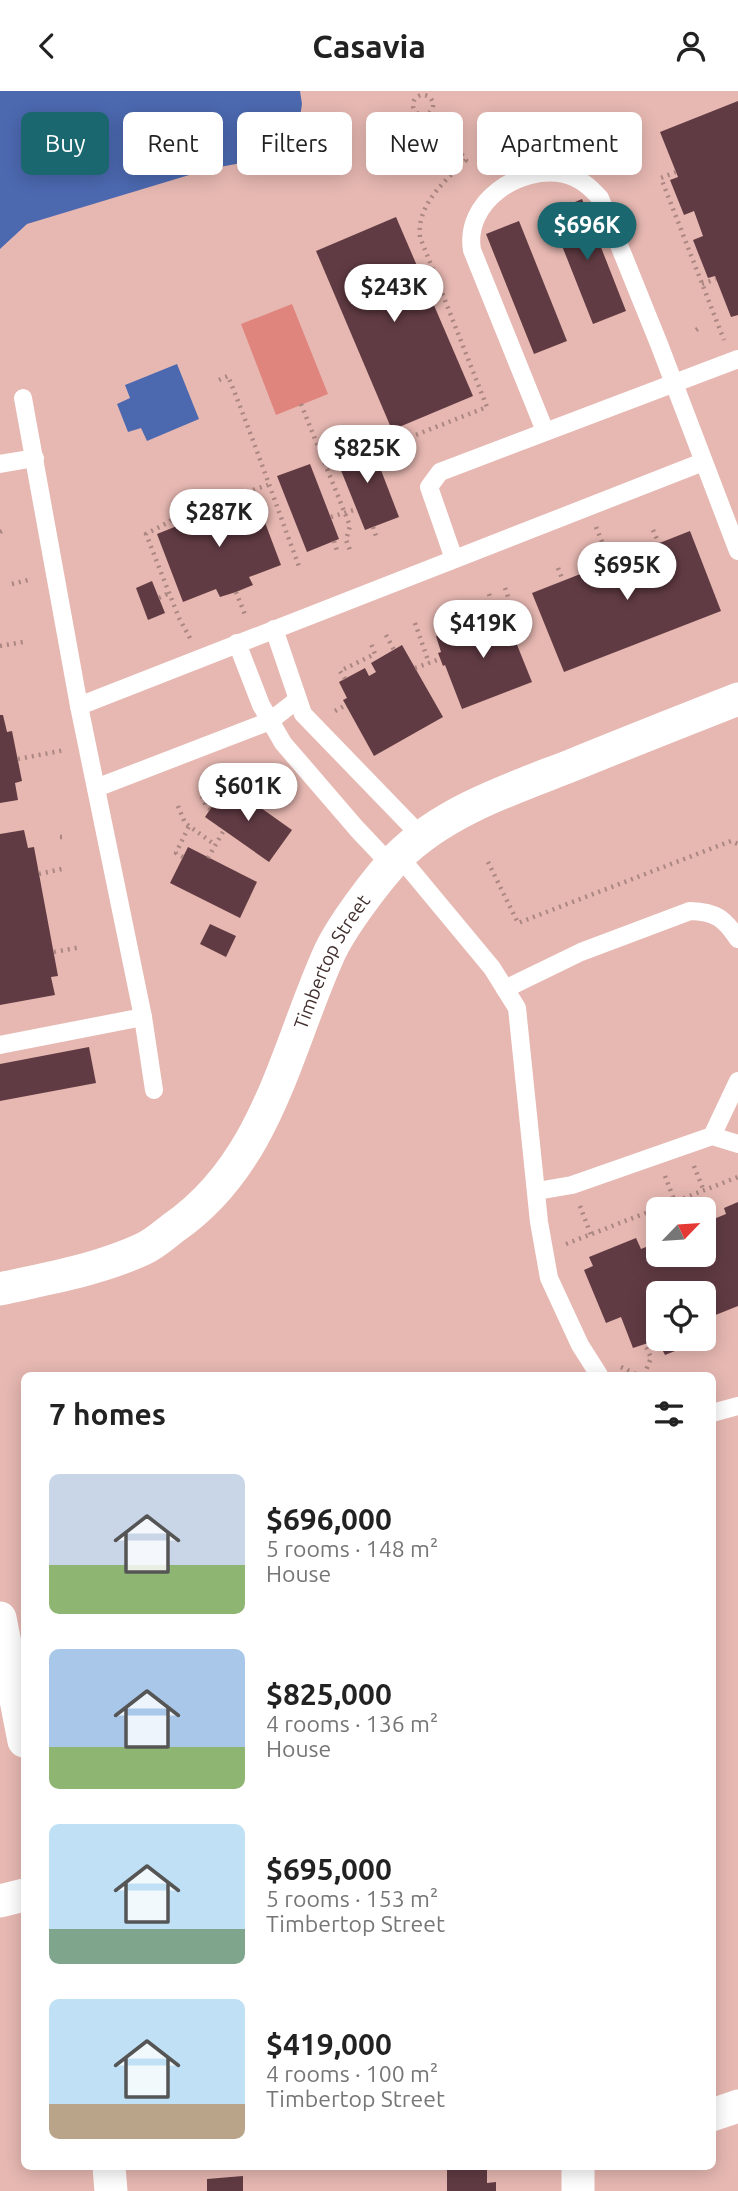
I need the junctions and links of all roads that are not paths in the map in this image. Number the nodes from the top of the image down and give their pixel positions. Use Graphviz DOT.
graph roads {
  1 [pos="738,359"];
  2 [pos="674,384"];
  3 [pos="23,398"];
  4 [pos="545,431"];
  5 [pos="34,458"];
  6 [pos="703,462"];
  7 [pos="0,464"];
  8 [pos="738,551"];
  9 [pos="454,559"];
  10 [pos="274,628"];
  11 [pos="237,643"];
  12 [pos="738,699"];
  13 [pos="297,700"];
  14 [pos="79,706"];
  15 [pos="270,720"];
  16 [pos="96,788"];
  17 [pos="404,853"];
  18 [pos="738,939"];
  19 [pos="505,989"];
  20 [pos="143,1017"];
  21 [pos="0,1045"];
  22 [pos="738,1081"];
  23 [pos="154,1090"];
  24 [pos="712,1136"];
  25 [pos="738,1144"];
  26 [pos="537,1191"];
  27 [pos="0,1289"];
  28 [pos="596,1372"];
  29 [pos="738,1406"];
  30 [pos="716,1412"];
  31 [pos="0,1618"];
  32 [pos="21,1726"];
  33 [pos="21,1896"];
  34 [pos="0,1901"];
  35 [pos="738,2106"];
  36 [pos="716,2114"];
  37 [pos="108,2170"];
  38 [pos="578,2170"];
  39 [pos="111,2191"];
  40 [pos="579,2191"];
  1 -- 2 [label="lane"];
  2 -- 4 [label="lane"];
  2 -- 4 [label="lane"];
  2 -- 6 [label="lane"];
  3 -- 5 [label="lane"];
  4 -- 9 [label="lane"];
  5 -- 7 [label="lane"];
  5 -- 14 [label="lane"];
  6 -- 8 [label="lane"];
  6 -- 9 [label="lane"];
  9 -- 10 [label="lane"];
  10 -- 11 [label="lane"];
  10 -- 13 [label="lane"];
  11 -- 14 [label="lane"];
  11 -- 15 [label="lane"];
  12 -- 17 [label="street, Timbertop Street"];
  13 -- 15 [label="lane"];
  13 -- 17 [label="lane"];
  14 -- 16 [label="lane"];
  15 -- 16 [label="lane"];
  15 -- 17 [label="lane"];
  16 -- 20 [label="lane"];
  17 -- 19 [label="lane"];
  17 -- 27 [label="street, Timbertop Street"];
  18 -- 19 [label="lane"];
  19 -- 26 [label="lane"];
  20 -- 21 [label="lane"];
  20 -- 23 [label="lane"];
  22 -- 24 [label="lane"];
  24 -- 25 [label="lane"];
  24 -- 26 [label="lane"];
  26 -- 28 [label="lane"];
  29 -- 30 [label="lane"];
  31 -- 32 [label="street"];
  33 -- 34 [label="street"];
  35 -- 36 [label="street"];
  37 -- 39 [label="street"];
  38 -- 40 [label="street"];
}
